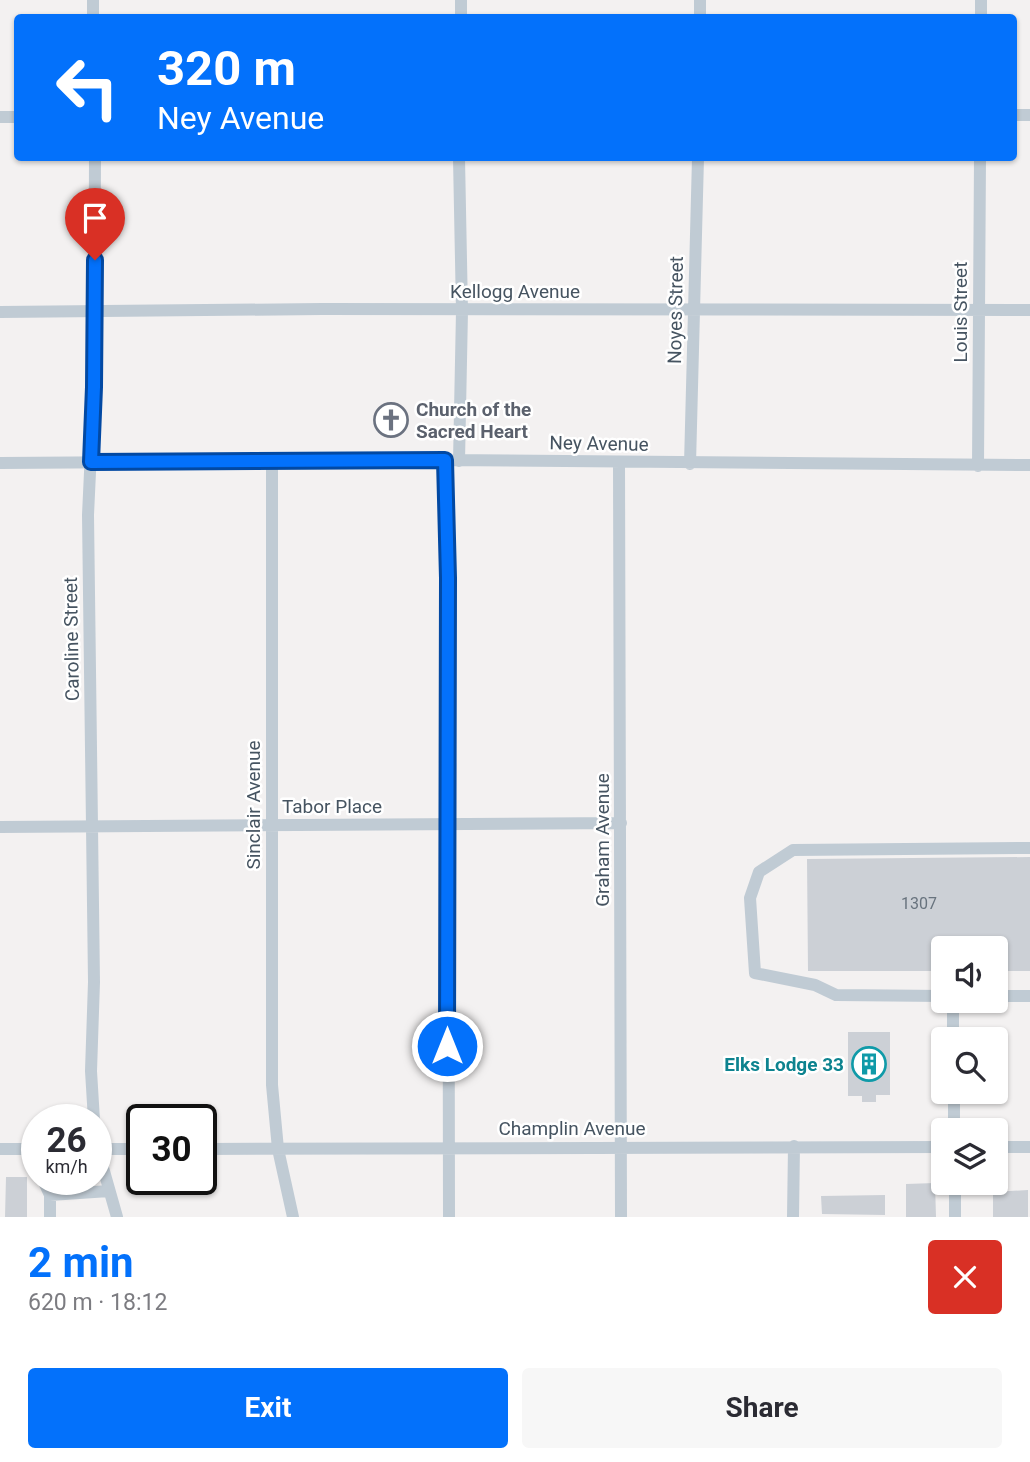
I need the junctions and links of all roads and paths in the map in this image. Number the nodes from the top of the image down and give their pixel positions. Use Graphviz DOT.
graph roads {
  1 [pos="94,161"];
  2 [pos="459,161"];
  3 [pos="698,161"];
  4 [pos="980,161"];
  5 [pos="695,310"];
  6 [pos="979,310"];
  7 [pos="1030,310"];
  8 [pos="95,311"];
  9 [pos="462,311"];
  10 [pos="0,312"];
  11 [pos="445,460"];
  12 [pos="271,461"];
  13 [pos="459,461"];
  14 [pos="91,462"];
  15 [pos="0,463"];
  16 [pos="619,463"];
  17 [pos="690,464"];
  18 [pos="978,466"];
  19 [pos="1030,466"];
  20 [pos="621,823"];
  21 [pos="273,825"];
  22 [pos="448,825"];
  23 [pos="91,826"];
  24 [pos="0,827"];
  25 [pos="1030,848"];
  26 [pos="931,996"];
  27 [pos="1008,996"];
  28 [pos="1030,996"];
  29 [pos="93,1104"];
  30 [pos="794,1146"];
  31 [pos="931,1147"];
  32 [pos="1008,1147"];
  33 [pos="1030,1147"];
  34 [pos="447,1148"];
  35 [pos="621,1148"];
  36 [pos="0,1149"];
  37 [pos="217,1149"];
  38 [pos="278,1149"];
  39 [pos="21,1150"];
  40 [pos="50,1195"];
  41 [pos="110,1195"];
  42 [pos="955,1195"];
  43 [pos="50,1217"];
  44 [pos="117,1217"];
  45 [pos="293,1217"];
  46 [pos="449,1217"];
  47 [pos="621,1217"];
  48 [pos="793,1217"];
  49 [pos="955,1217"];
  1 -- 8 [label="street, Caroline Street"];
  2 -- 9 [label="street"];
  3 -- 5 [label="street, Noyes Street"];
  4 -- 6 [label="street, Louis Street"];
  5 -- 6 [label="street, Kellogg Avenue"];
  5 -- 9 [label="street, Kellogg Avenue"];
  5 -- 17 [label="street, Noyes Street"];
  6 -- 7 [label="street, Kellogg Avenue"];
  6 -- 18 [label="street, Louis Street"];
  8 -- 9 [label="street, Kellogg Avenue"];
  8 -- 10 [label="street, Kellogg Avenue"];
  8 -- 14 [label="street, Caroline Street"];
  9 -- 13 [label="street"];
  11 -- 12 [label="street, Ney Avenue"];
  11 -- 13 [label="street, Ney Avenue"];
  11 -- 22 [label="street"];
  12 -- 14 [label="street, Ney Avenue"];
  12 -- 21 [label="street, Sinclair Avenue"];
  13 -- 16 [label="street, Ney Avenue"];
  14 -- 15 [label="street, Ney Avenue"];
  14 -- 23 [label="street, Caroline Street"];
  16 -- 17 [label="street, Ney Avenue"];
  16 -- 20 [label="street, Graham Avenue"];
  17 -- 18 [label="street, Ney Avenue"];
  18 -- 19 [label="street, Ney Avenue"];
  20 -- 22 [label="street, Tabor Place"];
  20 -- 35 [label="street, Graham Avenue"];
  21 -- 22 [label="street, Tabor Place"];
  21 -- 23 [label="street, Tabor Place"];
  21 -- 38 [label="street, Sinclair Avenue"];
  22 -- 34 [label="street"];
  23 -- 24 [label="street, Tabor Place"];
  23 -- 29 [label="street, Caroline Street"];
  25 -- 26 [label="street"];
  27 -- 28 [label="street"];
  30 -- 31 [label="street, Champlin Avenue"];
  30 -- 35 [label="street, Champlin Avenue"];
  30 -- 48 [label="street"];
  32 -- 33 [label="street"];
  34 -- 35 [label="street, Champlin Avenue"];
  34 -- 38 [label="street, Champlin Avenue"];
  34 -- 46 [label="street"];
  35 -- 47 [label="street, Graham Avenue"];
  36 -- 39 [label="street"];
  37 -- 38 [label="street, Champlin Avenue"];
  38 -- 45 [label="street, Sinclair Avenue"];
  40 -- 43 [label="street"];
  41 -- 44 [label="street"];
  42 -- 49 [label="street"];
}
